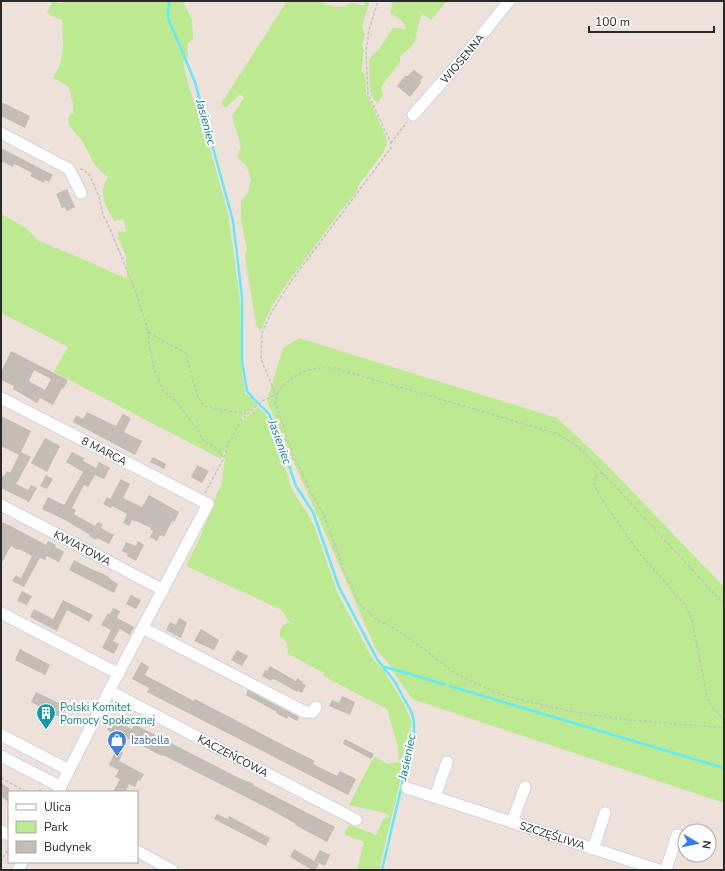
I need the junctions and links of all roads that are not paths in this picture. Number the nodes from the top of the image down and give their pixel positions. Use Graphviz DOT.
graph roads {
  1 [pos="510,1"];
  2 [pos="414,115"];
  3 [pos="1,133"];
  4 [pos="81,193"];
  5 [pos="1,398"];
  6 [pos="1,505"];
  7 [pos="163,590"];
  8 [pos="1,613"];
  9 [pos="143,628"];
  10 [pos="119,674"];
  11 [pos="109,691"];
  12 [pos="316,707"];
  13 [pos="1,735"];
  14 [pos="35,752"];
  15 [pos="1,756"];
  16 [pos="447,762"];
  17 [pos="63,767"];
  18 [pos="26,769"];
  19 [pos="525,787"];
  20 [pos="407,788"];
  21 [pos="60,790"];
  22 [pos="435,797"];
  23 [pos="606,813"];
  24 [pos="356,820"];
  25 [pos="512,822"];
  26 [pos="677,835"];
  27 [pos="592,848"];
  28 [pos="138,851"];
  29 [pos="172,870"];
  30 [pos="659,870"];
  31 [pos="666,870"];
  1 -- 2 [label="street, WIOSENNA"];
  3 -- 4 [label="street"];
  5 -- 7 [label="street, 8 MARCA"];
  6 -- 7 [label="street, KWIATOWA"];
  7 -- 9 [label="street"];
  8 -- 10 [label="street"];
  9 -- 10 [label="street"];
  9 -- 12 [label="street"];
  10 -- 11 [label="street"];
  11 -- 21 [label="street"];
  11 -- 24 [label="street, KACZEŃCOWA"];
  13 -- 14 [label="street"];
  14 -- 17 [label="street"];
  14 -- 18 [label="street"];
  15 -- 18 [label="street"];
  16 -- 22 [label="street"];
  18 -- 21 [label="street"];
  19 -- 25 [label="street, SZCZĘŚLIWA"];
  20 -- 22 [label="street, SZCZĘŚLIWA"];
  22 -- 25 [label="street, SZCZĘŚLIWA"];
  23 -- 27 [label="street, SZCZĘŚLIWA"];
  25 -- 27 [label="street, SZCZĘŚLIWA"];
  26 -- 31 [label="street"];
  27 -- 30 [label="street, SZCZĘŚLIWA"];
  28 -- 29 [label="street"];
}
